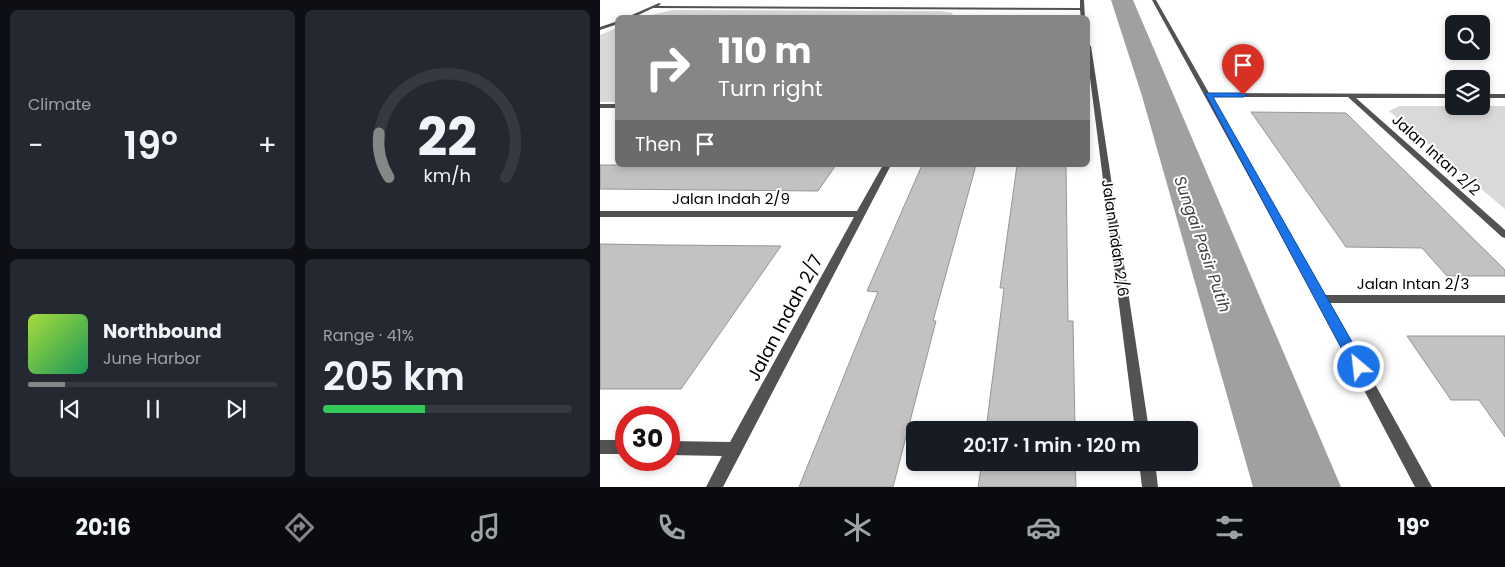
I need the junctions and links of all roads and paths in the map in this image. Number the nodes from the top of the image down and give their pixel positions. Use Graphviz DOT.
graph roads {
  1 [pos="669,0"];
  2 [pos="850,0"];
  3 [pos="1082,0"];
  4 [pos="1154,0"];
  5 [pos="652,7"];
  6 [pos="840,8"];
  7 [pos="1082,9"];
  8 [pos="635,15"];
  9 [pos="1083,15"];
  10 [pos="615,23"];
  11 [pos="600,29"];
  12 [pos="1090,60"];
  13 [pos="1208,95"];
  14 [pos="1349,95"];
  15 [pos="1445,96"];
  16 [pos="1490,96"];
  17 [pos="1505,96"];
  18 [pos="604,106"];
  19 [pos="600,111"];
  20 [pos="886,167"];
  21 [pos="600,214"];
  22 [pos="861,214"];
  23 [pos="1505,235"];
  24 [pos="1322,299"];
  25 [pos="1505,299"];
  26 [pos="1141,421"];
  27 [pos="600,447"];
  28 [pos="615,447"];
  29 [pos="680,448"];
  30 [pos="735,449"];
  31 [pos="1148,471"];
  32 [pos="714,487"];
  33 [pos="1150,487"];
  34 [pos="1424,487"];
  1 -- 5 [label="street"];
  2 -- 6 [label="street"];
  3 -- 7 [label="street"];
  4 -- 13 [label="street"];
  5 -- 6 [label="street"];
  5 -- 8 [label="street"];
  6 -- 7 [label="street"];
  7 -- 9 [label="street"];
  10 -- 11 [label="street"];
  12 -- 26 [label="street, Jalan Indah 2/6"];
  13 -- 14 [label="street"];
  13 -- 24 [label="street"];
  14 -- 15 [label="street"];
  14 -- 23 [label="street, Jalan Intan 2/2"];
  16 -- 17 [label="street"];
  18 -- 19 [label="street"];
  20 -- 22 [label="street, Jalan Indah 2/7"];
  21 -- 22 [label="street, Jalan Indah 2/9"];
  22 -- 30 [label="street, Jalan Indah 2/7"];
  24 -- 25 [label="street, Jalan Intan 2/3"];
  24 -- 34 [label="street"];
  27 -- 28 [label="street"];
  29 -- 30 [label="street"];
  30 -- 32 [label="street, Jalan Indah 2/7"];
  31 -- 33 [label="street"];
}
